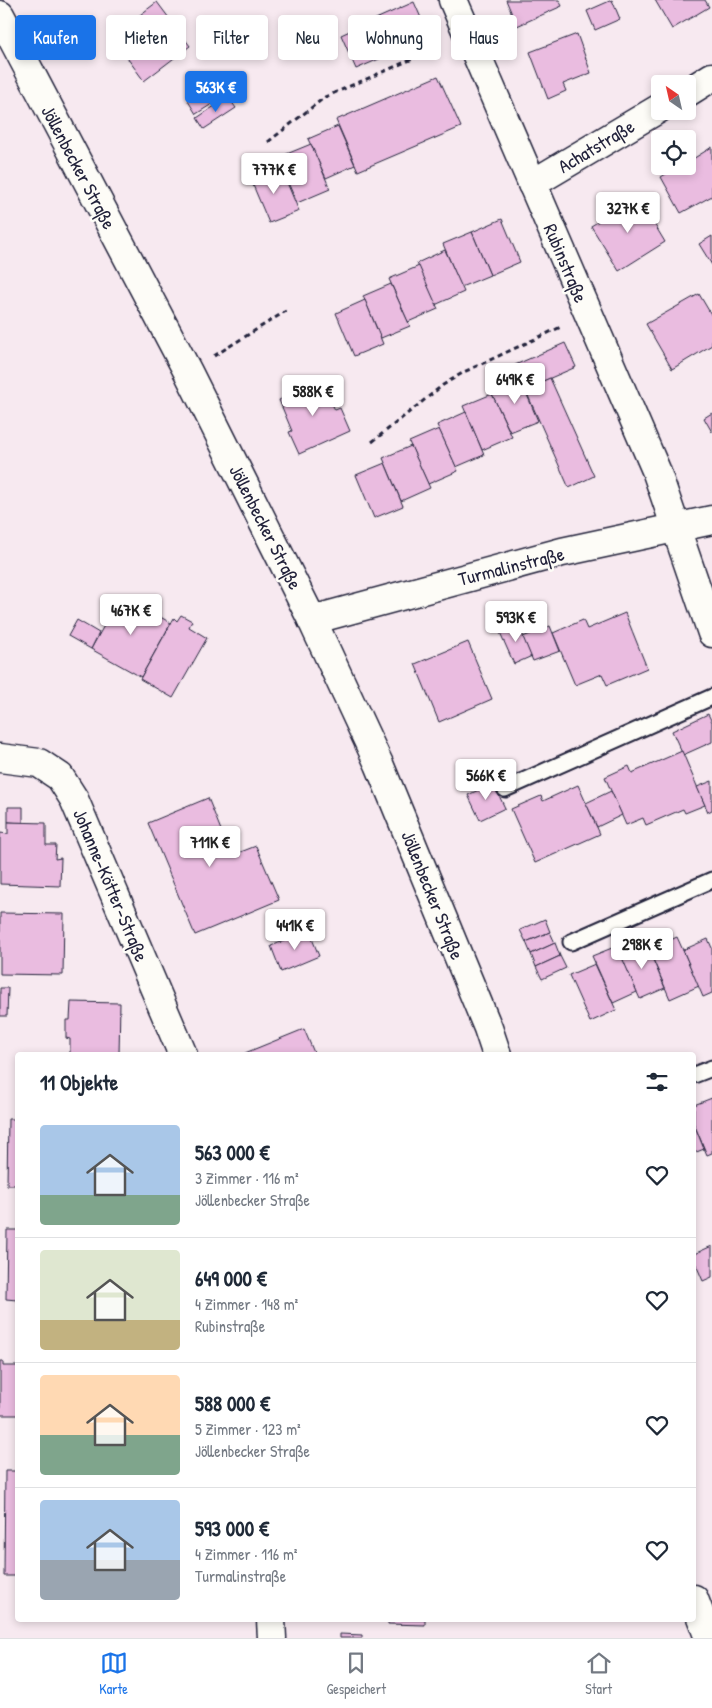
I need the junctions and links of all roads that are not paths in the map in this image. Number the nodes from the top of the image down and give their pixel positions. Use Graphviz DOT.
graph roads {
  1 [pos="454,0"];
  2 [pos="0,15"];
  3 [pos="712,77"];
  4 [pos="696,87"];
  5 [pos="651,113"];
  6 [pos="532,184"];
  7 [pos="712,520"];
  8 [pos="675,528"];
  9 [pos="312,620"];
  10 [pos="712,633"];
  11 [pos="712,697"];
  12 [pos="0,758"];
  13 [pos="505,789"];
  14 [pos="712,880"];
  15 [pos="571,942"];
  16 [pos="182,1052"];
  17 [pos="496,1052"];
  18 [pos="712,1068"];
  19 [pos="696,1074"];
  20 [pos="696,1604"];
  21 [pos="271,1622"];
  22 [pos="272,1638"];
  23 [pos="709,1638"];
  1 -- 6 [label="street, Rubinstraße"];
  2 -- 9 [label="street, Jöllenbecker Straße"];
  3 -- 4 [label="street"];
  5 -- 6 [label="street, Achatstraße"];
  6 -- 8 [label="street, Rubinstraße"];
  7 -- 8 [label="street, Turmalinstraße"];
  8 -- 9 [label="street, Turmalinstraße"];
  8 -- 10 [label="street, Rubinstraße"];
  9 -- 17 [label="street, Jöllenbecker Straße"];
  11 -- 13 [label="lane"];
  12 -- 16 [label="street, Johanne-Kötter-Straße"];
  14 -- 15 [label="lane"];
  18 -- 19 [label="lane"];
  20 -- 23 [label="street"];
  21 -- 22 [label="street"];
}
